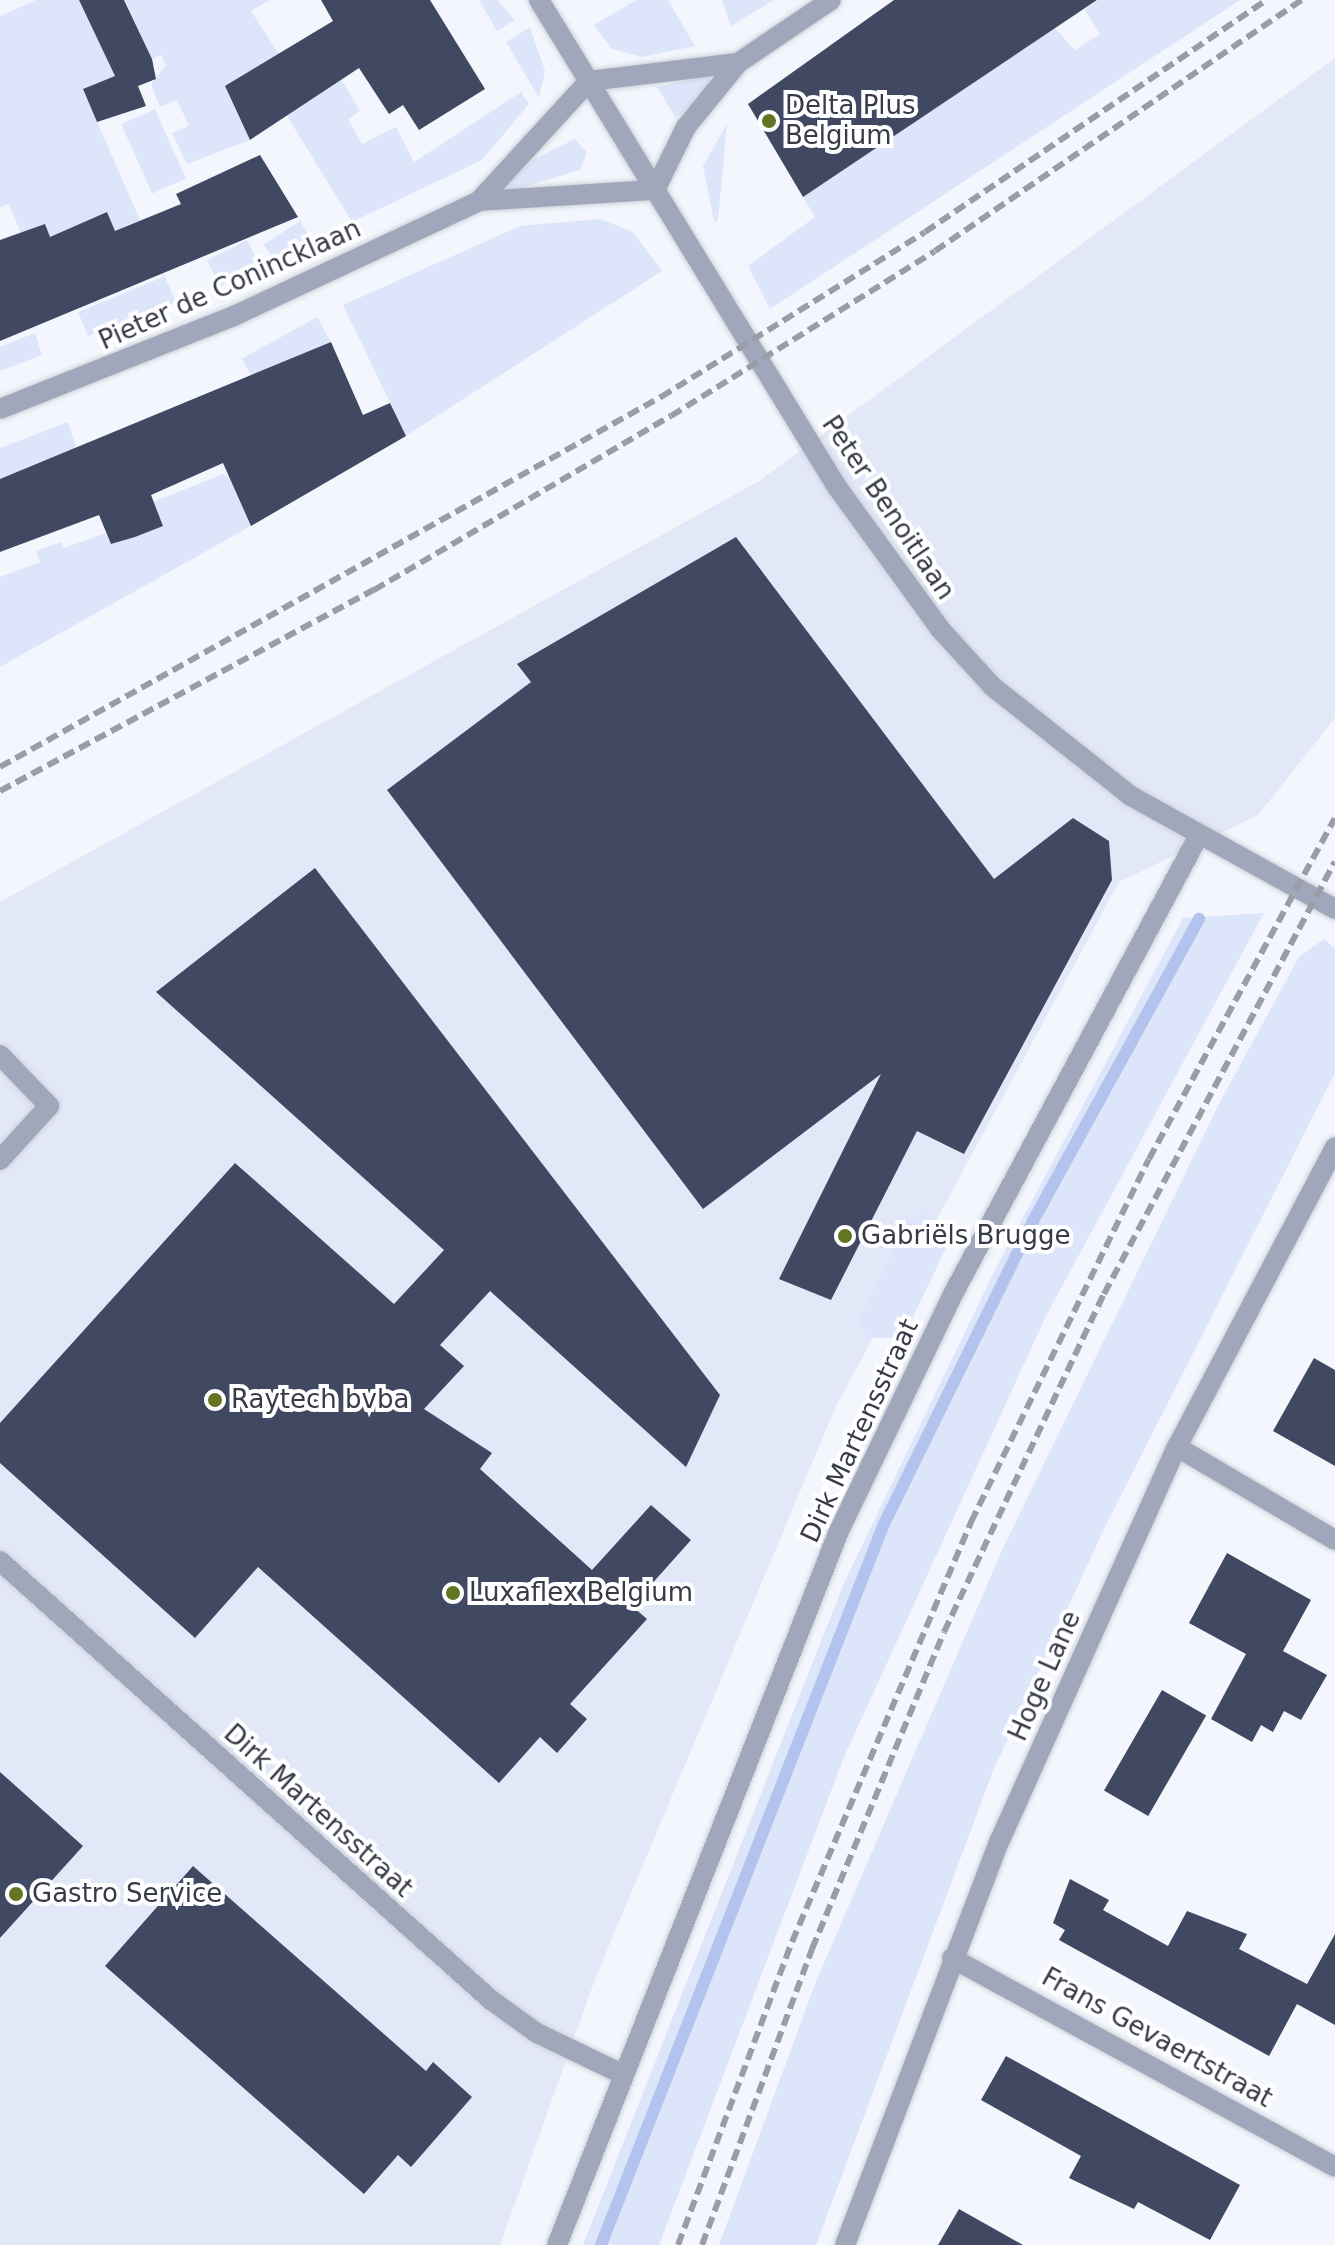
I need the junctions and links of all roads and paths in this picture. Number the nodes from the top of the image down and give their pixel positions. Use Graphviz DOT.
graph roads {
  1 [pos="539,0"];
  2 [pos="831,0"];
  3 [pos="738,63"];
  4 [pos="589,81"];
  5 [pos="655,190"];
  6 [pos="479,201"];
  7 [pos="0,409"];
  8 [pos="1199,835"];
  9 [pos="1335,909"];
  10 [pos="0,1055"];
  11 [pos="1335,1147"];
  12 [pos="0,1160"];
  13 [pos="1177,1447"];
  14 [pos="1335,1540"];
  15 [pos="0,1561"];
  16 [pos="952,1958"];
  17 [pos="620,2073"];
  18 [pos="1335,2168"];
  19 [pos="557,2245"];
  20 [pos="845,2245"];
  1 -- 4 [label="street, Peter Benoitlaan"];
  2 -- 3 [label="street"];
  3 -- 4 [label="street"];
  3 -- 5 [label="street"];
  4 -- 5 [label="street, Peter Benoitlaan"];
  4 -- 6 [label="street, Pieter de Conincklaan"];
  5 -- 6 [label="street, Pieter de Conincklaan"];
  5 -- 8 [label="street, Peter Benoitlaan"];
  6 -- 7 [label="street, Pieter de Conincklaan"];
  8 -- 9 [label="street, Peter Benoitlaan"];
  8 -- 17 [label="street, Dirk Martensstraat"];
  10 -- 12 [label="street"];
  11 -- 13 [label="street, Hoge Lane"];
  13 -- 14 [label="street"];
  13 -- 16 [label="street, Hoge Lane"];
  15 -- 17 [label="street, Dirk Martensstraat"];
  16 -- 18 [label="street, Frans Gevaertstraat"];
  16 -- 20 [label="street, Hoge Lane"];
  17 -- 19 [label="street, Dirk Martensstraat"];
}
